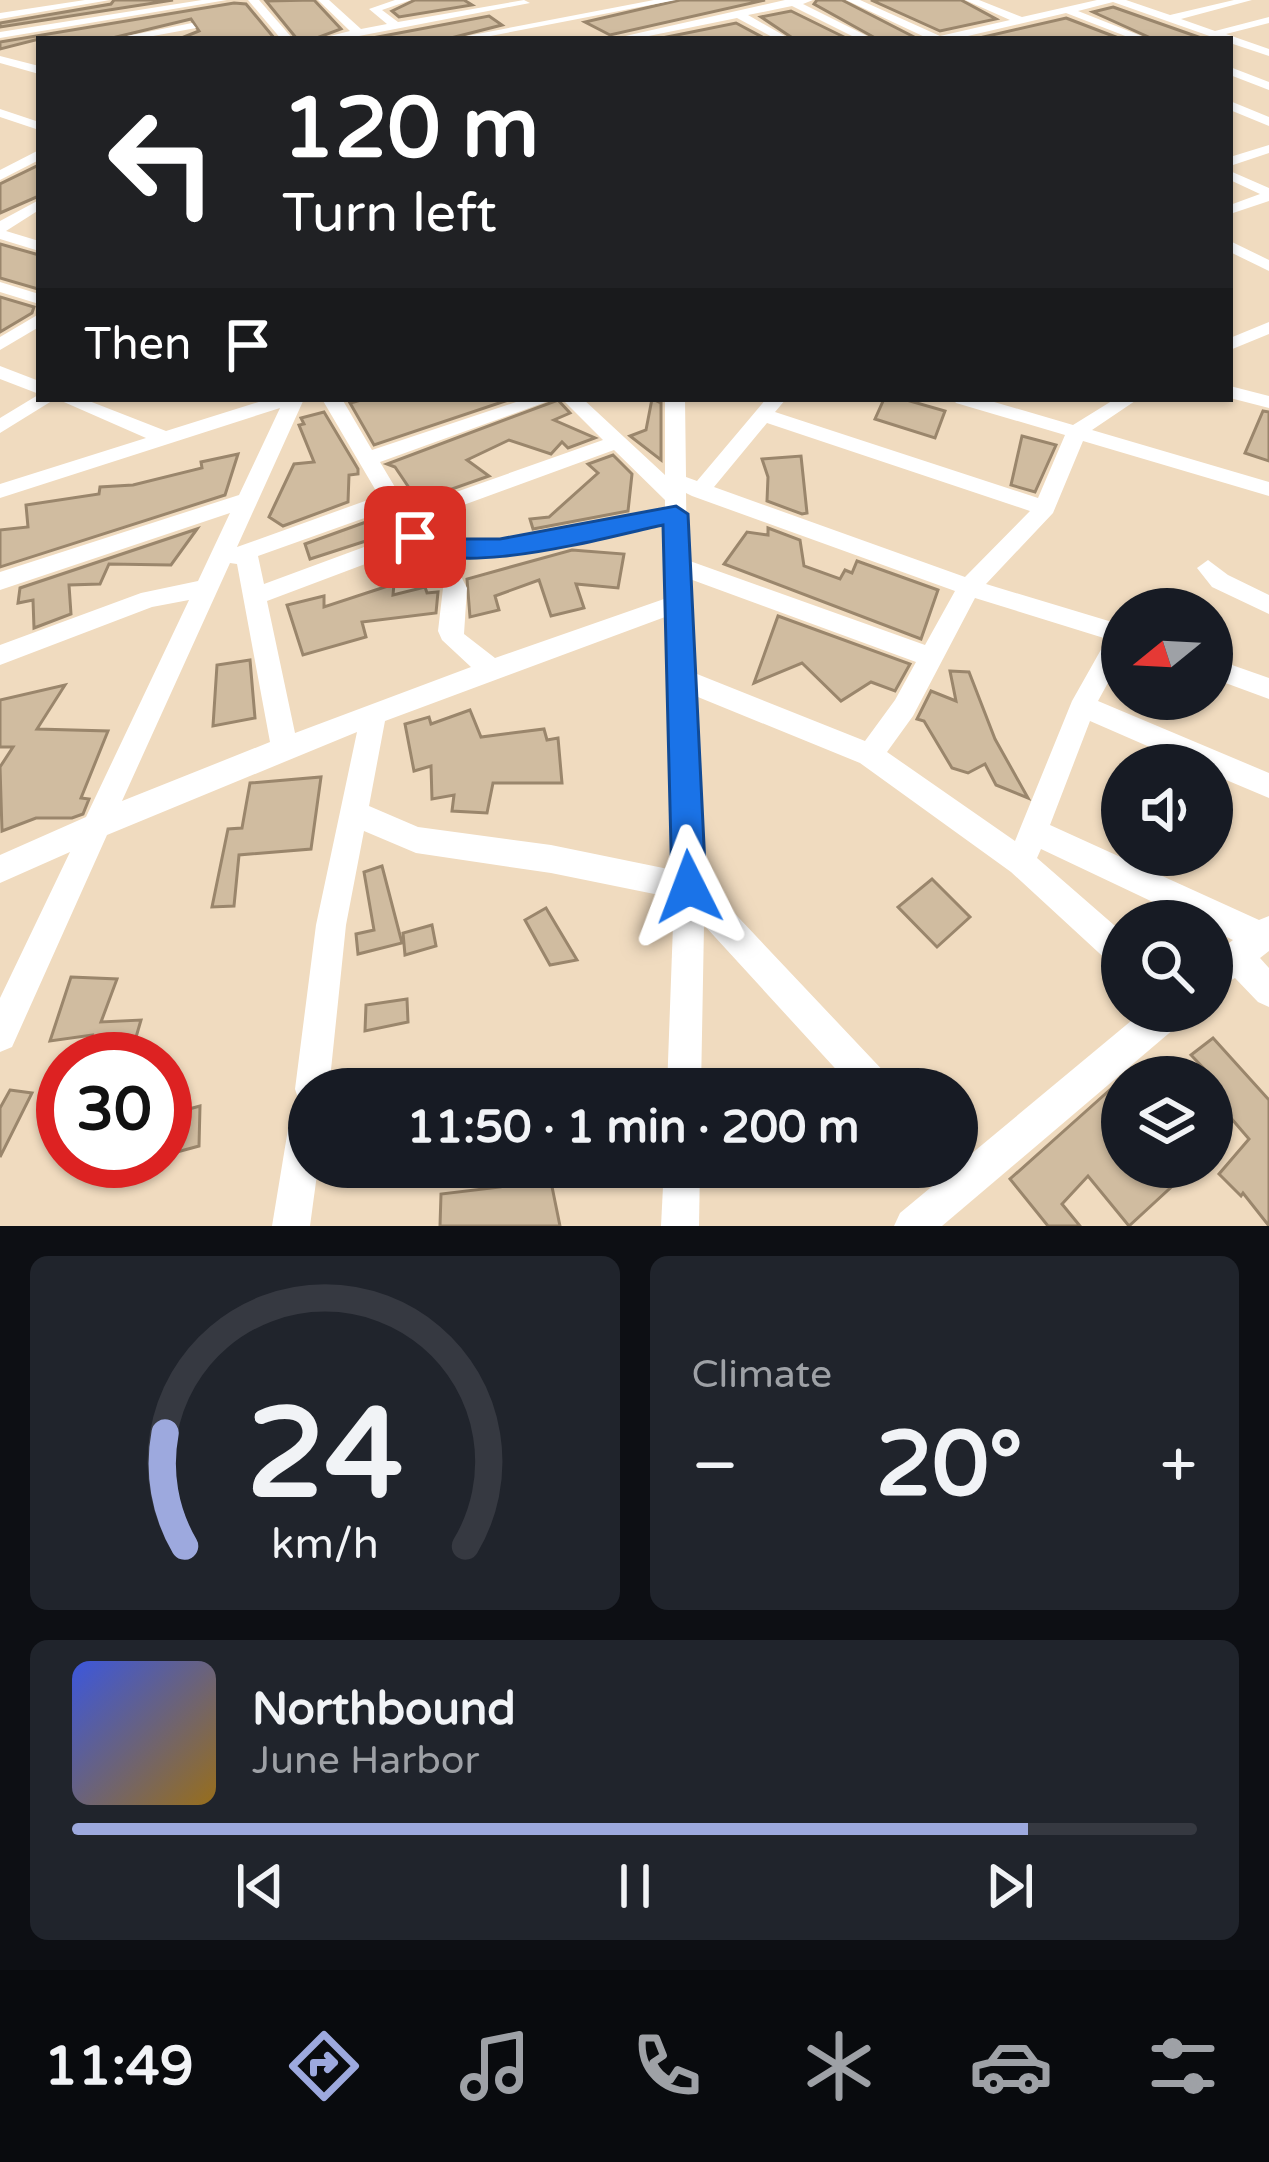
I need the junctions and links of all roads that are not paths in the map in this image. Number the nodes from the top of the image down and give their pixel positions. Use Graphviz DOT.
graph roads {
  1 [pos="105,0"];
  2 [pos="222,0"];
  3 [pos="256,0"];
  4 [pos="325,0"];
  5 [pos="406,0"];
  6 [pos="440,0"];
  7 [pos="606,0"];
  8 [pos="671,0"];
  9 [pos="808,0"];
  10 [pos="851,0"];
  11 [pos="970,0"];
  12 [pos="1039,0"];
  13 [pos="1113,0"];
  14 [pos="1246,0"];
  15 [pos="523,2"];
  16 [pos="789,2"];
  17 [pos="56,4"];
  18 [pos="175,4"];
  19 [pos="621,9"];
  20 [pos="1066,10"];
  21 [pos="738,14"];
  22 [pos="460,15"];
  23 [pos="0,16"];
  24 [pos="1168,18"];
  25 [pos="1269,20"];
  26 [pos="552,21"];
  27 [pos="1022,21"];
  28 [pos="396,26"];
  29 [pos="566,30"];
  30 [pos="194,33"];
  31 [pos="358,33"];
  32 [pos="1215,34"];
  33 [pos="0,35"];
  34 [pos="156,36"];
  35 [pos="285,36"];
  36 [pos="341,36"];
  37 [pos="483,36"];
  38 [pos="654,36"];
  39 [pos="778,36"];
  40 [pos="861,36"];
  41 [pos="933,36"];
  42 [pos="954,36"];
  43 [pos="1133,36"];
  44 [pos="1221,36"];
  45 [pos="1233,40"];
  46 [pos="1265,49"];
  47 [pos="36,53"];
  48 [pos="0,59"];
  49 [pos="36,69"];
  50 [pos="1233,72"];
  51 [pos="1269,88"];
  52 [pos="1233,103"];
  53 [pos="1233,105"];
  54 [pos="0,113"];
  55 [pos="36,122"];
  56 [pos="1269,122"];
  57 [pos="1269,148"];
  58 [pos="36,156"];
  59 [pos="1233,161"];
  60 [pos="0,176"];
  61 [pos="1233,177"];
  62 [pos="1269,195"];
  63 [pos="36,206"];
  64 [pos="1237,207"];
  65 [pos="1269,216"];
  66 [pos="0,231"];
  67 [pos="36,245"];
  68 [pos="1233,248"];
  69 [pos="1261,262"];
  70 [pos="0,287"];
  71 [pos="36,297"];
  72 [pos="36,321"];
  73 [pos="1269,327"];
  74 [pos="1233,344"];
  75 [pos="0,345"];
  76 [pos="0,372"];
  77 [pos="36,387"];
  78 [pos="1233,393"];
  79 [pos="40,402"];
  80 [pos="74,402"];
  81 [pos="281,402"];
  82 [pos="290,402"];
  83 [pos="334,402"];
  84 [pos="535,402"];
  85 [pos="575,402"];
  86 [pos="675,402"];
  87 [pos="973,402"];
  88 [pos="1123,402"];
  89 [pos="1269,402"];
  90 [pos="769,407"];
  91 [pos="0,428"];
  92 [pos="1076,432"];
  93 [pos="164,439"];
  94 [pos="616,442"];
  95 [pos="367,459"];
  96 [pos="1269,489"];
  97 [pos="0,491"];
  98 [pos="682,496"];
  99 [pos="247,500"];
  100 [pos="1046,508"];
  101 [pos="411,526"];
  102 [pos="246,552"];
  103 [pos="218,561"];
  104 [pos="676,565"];
  105 [pos="1208,568"];
  106 [pos="0,581"];
  107 [pos="969,587"];
  108 [pos="206,588"];
  109 [pos="254,596"];
  110 [pos="676,604"];
  111 [pos="1269,605"];
  112 [pos="1101,628"];
  113 [pos="0,655"];
  114 [pos="930,657"];
  115 [pos="491,669"];
  116 [pos="1101,671"];
  117 [pos="1233,676"];
  118 [pos="679,677"];
  119 [pos="1269,689"];
  120 [pos="1083,706"];
  121 [pos="374,710"];
  122 [pos="284,746"];
  123 [pos="869,755"];
  124 [pos="1269,786"];
  125 [pos="353,813"];
  126 [pos="96,824"];
  127 [pos="1034,832"];
  128 [pos="1021,862"];
  129 [pos="0,869"];
  130 [pos="689,887"];
  131 [pos="1101,934"];
  132 [pos="1244,950"];
  133 [pos="1269,991"];
  134 [pos="1142,1032"];
  135 [pos="0,1035"];
  136 [pos="314,1068"];
  137 [pos="685,1068"];
  138 [pos="857,1068"];
  139 [pos="978,1159"];
  140 [pos="297,1188"];
  141 [pos="681,1188"];
  142 [pos="946,1188"];
  143 [pos="291,1226"];
  144 [pos="680,1226"];
  145 [pos="913,1226"];
  1 -- 17 [label="street"];
  2 -- 18 [label="street"];
  3 -- 35 [label="street"];
  4 -- 31 [label="street"];
  5 -- 28 [label="street"];
  6 -- 22 [label="street"];
  7 -- 19 [label="street"];
  8 -- 19 [label="street"];
  9 -- 16 [label="street"];
  10 -- 41 [label="street"];
  11 -- 27 [label="street"];
  12 -- 20 [label="street"];
  13 -- 20 [label="street"];
  13 -- 24 [label="street"];
  14 -- 24 [label="street"];
  15 -- 22 [label="street"];
  15 -- 26 [label="street"];
  16 -- 21 [label="street"];
  16 -- 40 [label="street"];
  17 -- 23 [label="street"];
  18 -- 30 [label="street"];
  18 -- 33 [label="street"];
  19 -- 26 [label="street"];
  20 -- 27 [label="street"];
  20 -- 43 [label="street"];
  21 -- 38 [label="street"];
  21 -- 39 [label="street"];
  22 -- 28 [label="street"];
  24 -- 32 [label="street"];
  25 -- 32 [label="street"];
  26 -- 29 [label="street"];
  26 -- 37 [label="street"];
  27 -- 42 [label="street"];
  28 -- 31 [label="street"];
  30 -- 34 [label="street"];
  31 -- 36 [label="street"];
  32 -- 44 [label="street"];
  45 -- 46 [label="street"];
  47 -- 48 [label="street"];
  48 -- 49 [label="street"];
  50 -- 51 [label="street"];
  51 -- 52 [label="street"];
  53 -- 56 [label="street"];
  54 -- 55 [label="street"];
  57 -- 59 [label="street"];
  58 -- 60 [label="street"];
  61 -- 62 [label="street"];
  62 -- 64 [label="street"];
  63 -- 66 [label="street"];
  64 -- 65 [label="street"];
  66 -- 67 [label="street"];
  68 -- 69 [label="street"];
  70 -- 71 [label="street"];
  72 -- 75 [label="street"];
  73 -- 74 [label="street"];
  76 -- 77 [label="street"];
  78 -- 89 [label="street"];
  79 -- 91 [label="street"];
  80 -- 93 [label="street"];
  81 -- 93 [label="street"];
  82 -- 99 [label="street"];
  83 -- 95 [label="street"];
  84 -- 95 [label="street"];
  85 -- 94 [label="street"];
  86 -- 98 [label="street"];
  87 -- 92 [label="street"];
  88 -- 92 [label="street"];
  90 -- 98 [label="street"];
  90 -- 100 [label="street"];
  92 -- 96 [label="street"];
  92 -- 100 [label="street"];
  93 -- 97 [label="street"];
  94 -- 98 [label="street"];
  94 -- 101 [label="street"];
  95 -- 101 [label="street"];
  98 -- 101 [label="street"];
  98 -- 104 [label="street"];
  98 -- 107 [label="street"];
  99 -- 103 [label="street"];
  99 -- 106 [label="street"];
  100 -- 107 [label="street"];
  101 -- 102 [label="street"];
  101 -- 109 [label="street"];
  101 -- 115 [label="street"];
  102 -- 103 [label="street"];
  102 -- 109 [label="street"];
  103 -- 108 [label="street"];
  104 -- 110 [label="street"];
  104 -- 114 [label="street"];
  105 -- 111 [label="street"];
  107 -- 112 [label="street"];
  107 -- 114 [label="street"];
  108 -- 113 [label="street"];
  108 -- 126 [label="street"];
  109 -- 122 [label="street"];
  110 -- 115 [label="street"];
  110 -- 118 [label="street"];
  114 -- 123 [label="street"];
  115 -- 121 [label="street"];
  116 -- 120 [label="street"];
  117 -- 119 [label="street"];
  118 -- 123 [label="street"];
  118 -- 130 [label="street"];
  120 -- 124 [label="street"];
  120 -- 127 [label="street"];
  121 -- 122 [label="street"];
  121 -- 125 [label="street"];
  122 -- 126 [label="street"];
  123 -- 128 [label="street"];
  125 -- 130 [label="street"];
  125 -- 136 [label="street"];
  126 -- 129 [label="street"];
  126 -- 135 [label="street"];
  127 -- 128 [label="street"];
  127 -- 132 [label="street"];
  128 -- 131 [label="street"];
  130 -- 137 [label="street"];
  130 -- 138 [label="street"];
  132 -- 133 [label="street"];
  134 -- 139 [label="street"];
  140 -- 143 [label="street"];
  141 -- 144 [label="street"];
  142 -- 145 [label="street"];
}
